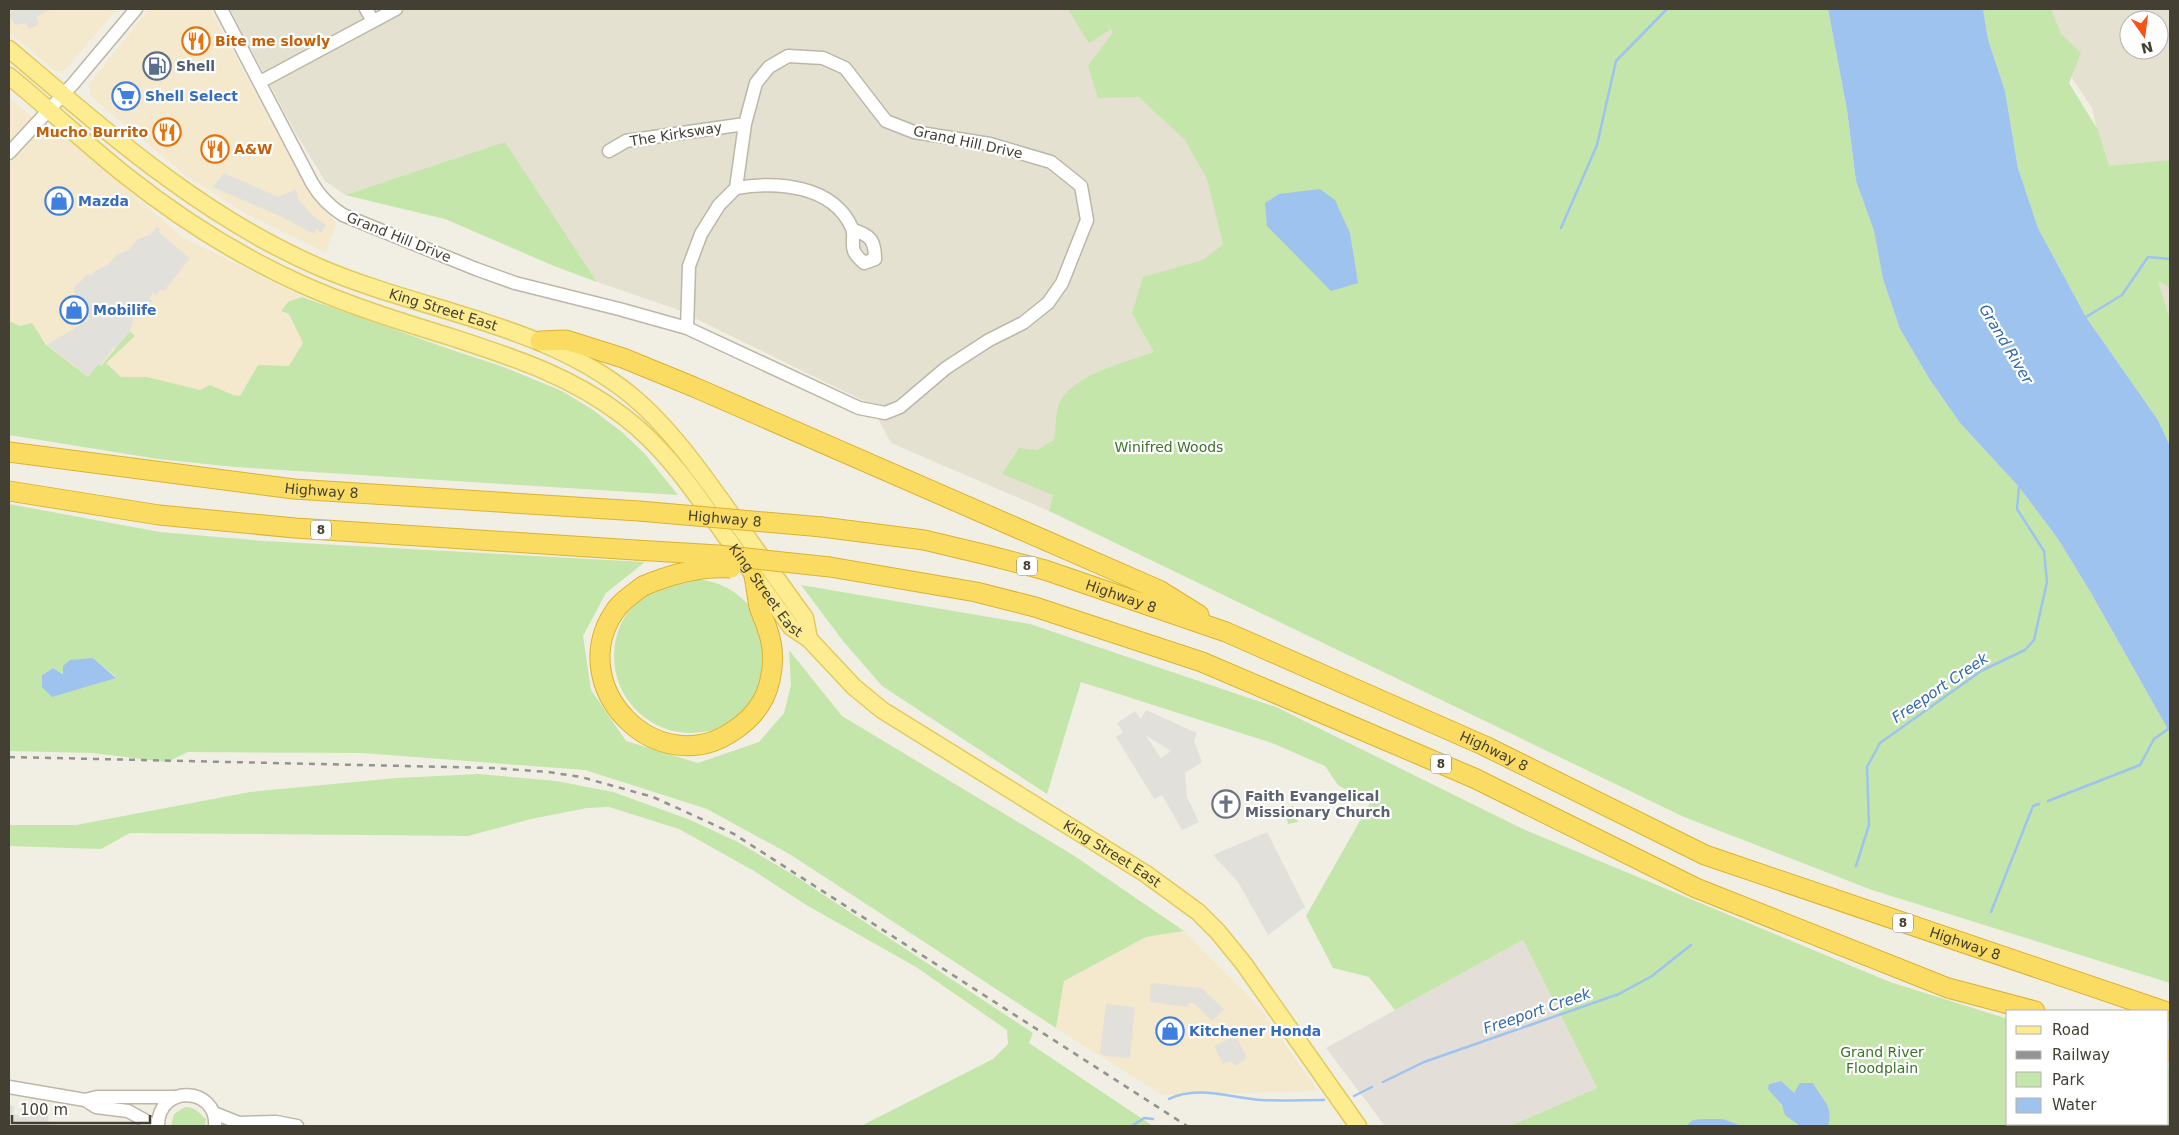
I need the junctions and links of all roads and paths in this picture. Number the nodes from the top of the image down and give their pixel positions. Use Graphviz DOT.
graph roads {
  1 [pos="136,9"];
  2 [pos="221,9"];
  3 [pos="366,9"];
  4 [pos="396,9"];
  5 [pos="373,21"];
  6 [pos="9,49"];
  7 [pos="9,76"];
  8 [pos="260,82"];
  9 [pos="62,96"];
  10 [pos="48,110"];
  11 [pos="745,124"];
  12 [pos="609,151"];
  13 [pos="9,153"];
  14 [pos="736,188"];
  15 [pos="853,230"];
  16 [pos="686,328"];
  17 [pos="540,341"];
  18 [pos="9,452"];
  19 [pos="9,491"];
  20 [pos="830,567"];
  21 [pos="754,576"];
  22 [pos="1226,632"];
  23 [pos="809,639"];
  24 [pos="2031,1010"];
  25 [pos="2161,1010"];
  26 [pos="9,1087"];
  27 [pos="174,1097"];
  28 [pos="85,1100"];
  29 [pos="214,1113"];
  30 [pos="156,1126"];
  31 [pos="215,1126"];
  32 [pos="297,1126"];
  33 [pos="1358,1126"];
  1 -- 9 [label="street"];
  2 -- 8 [label="street, Grand Hill Drive"];
  3 -- 5 [label="street"];
  4 -- 5 [label="street"];
  5 -- 8 [label="street"];
  6 -- 9 [label="main road, King Street East"];
  7 -- 10 [label="main road, King Street East"];
  8 -- 16 [label="street, Grand Hill Drive"];
  9 -- 10 [label="street"];
  9 -- 17 [label="main road, King Street East"];
  10 -- 13 [label="street"];
  10 -- 21 [label="main road, King Street East"];
  11 -- 12 [label="street, The Kirksway"];
  11 -- 14 [label="street, Grand Hill Drive"];
  11 -- 16 [label="street, Grand Hill Drive"];
  14 -- 15 [label="street"];
  14 -- 16 [label="street"];
  17 -- 22 [label="highway"];
  17 -- 23 [label="main road, King Street East"];
  18 -- 22 [label="highway, Highway 8 / 8, bridge"];
  19 -- 20 [label="highway, 8, bridge"];
  20 -- 21 [label="highway, bridge"];
  20 -- 24 [label="highway, 8"];
  21 -- 23 [label="main road, King Street East"];
  22 -- 25 [label="highway, Highway 8 / 8"];
  23 -- 33 [label="main road, King Street East"];
  26 -- 28 [label="street"];
  27 -- 28 [label="street"];
  27 -- 29 [label="street"];
  27 -- 30 [label="street"];
  28 -- 30 [label="street"];
  29 -- 31 [label="street"];
  29 -- 32 [label="street"];
}
